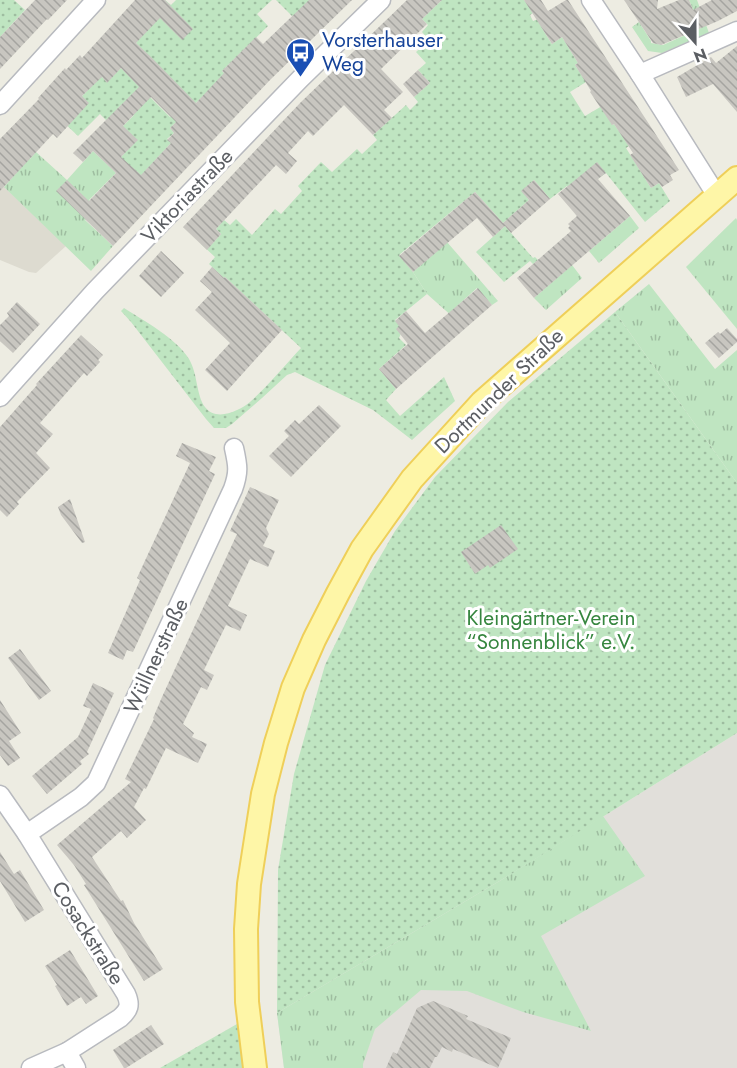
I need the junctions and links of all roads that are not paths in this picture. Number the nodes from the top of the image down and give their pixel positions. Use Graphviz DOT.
graph roads {
  1 [pos="96,0"];
  2 [pos="381,0"];
  3 [pos="591,0"];
  4 [pos="737,31"];
  5 [pos="640,74"];
  6 [pos="0,105"];
  7 [pos="737,178"];
  8 [pos="717,196"];
  9 [pos="0,397"];
  10 [pos="234,448"];
  11 [pos="0,795"];
  12 [pos="27,834"];
  13 [pos="66,1052"];
  14 [pos="31,1068"];
  15 [pos="76,1068"];
  16 [pos="255,1068"];
  1 -- 6 [label="street"];
  2 -- 9 [label="street, Viktoriastraße"];
  3 -- 5 [label="street"];
  4 -- 5 [label="street"];
  5 -- 8 [label="street"];
  7 -- 8 [label="main road, Dortmunder Straße"];
  8 -- 16 [label="main road, Dortmunder Straße"];
  10 -- 12 [label="street, Wüllnerstraße"];
  11 -- 12 [label="street, Cosackstraße"];
  12 -- 13 [label="street, Cosackstraße"];
  13 -- 14 [label="street"];
  13 -- 15 [label="street"];
}
